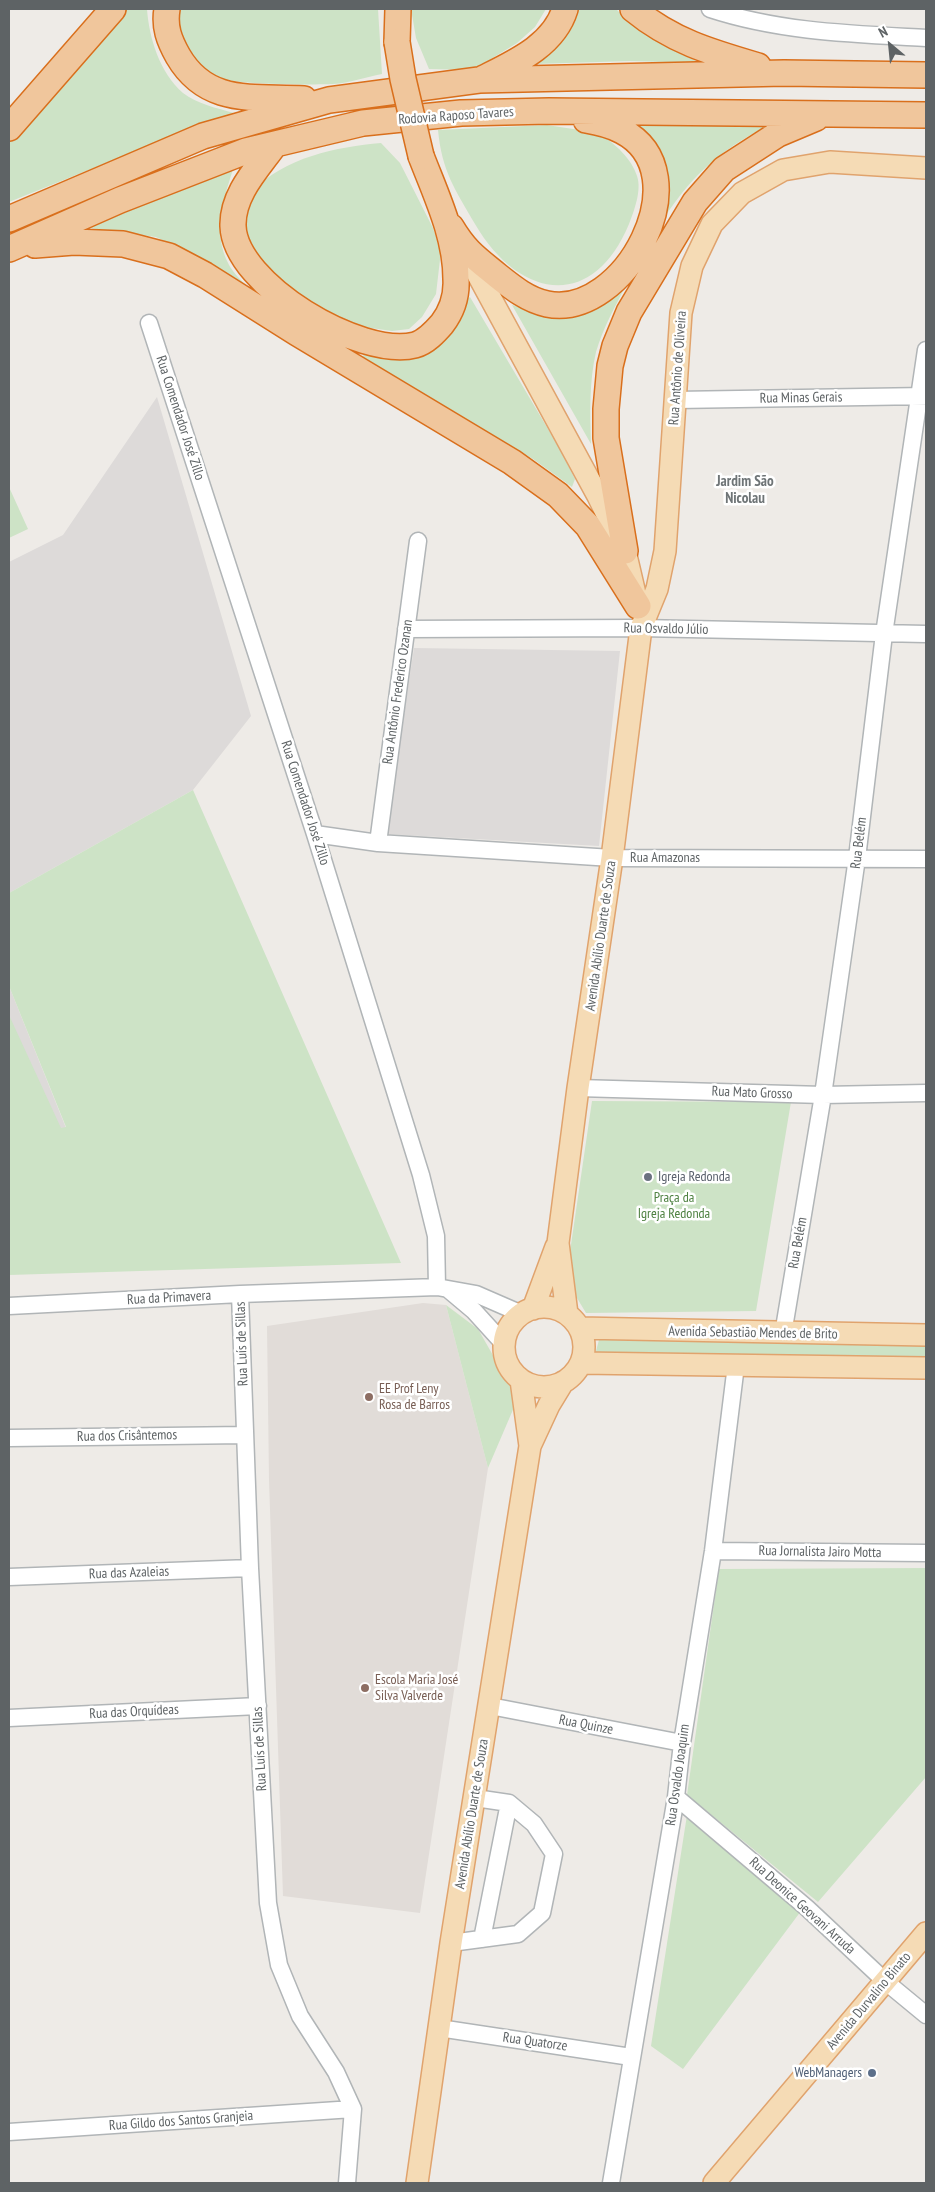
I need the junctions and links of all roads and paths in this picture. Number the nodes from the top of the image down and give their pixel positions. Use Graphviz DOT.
graph roads {
  1 [pos="113,9"];
  2 [pos="167,9"];
  3 [pos="398,9"];
  4 [pos="565,9"];
  5 [pos="633,9"];
  6 [pos="710,9"];
  7 [pos="926,38"];
  8 [pos="784,73"];
  9 [pos="926,76"];
  10 [pos="479,80"];
  11 [pos="329,100"];
  12 [pos="550,111"];
  13 [pos="825,114"];
  14 [pos="926,115"];
  15 [pos="9,128"];
  16 [pos="275,144"];
  17 [pos="926,168"];
  18 [pos="444,214"];
  19 [pos="9,219"];
  20 [pos="12,248"];
  21 [pos="464,249"];
  22 [pos="149,323"];
  23 [pos="926,350"];
  24 [pos="923,396"];
  25 [pos="676,400"];
  26 [pos="418,541"];
  27 [pos="625,551"];
  28 [pos="640,617"];
  29 [pos="406,629"];
  30 [pos="884,634"];
  31 [pos="926,634"];
  32 [pos="315,834"];
  33 [pos="378,843"];
  34 [pos="612,858"];
  35 [pos="857,858"];
  36 [pos="926,860"];
  37 [pos="578,1088"];
  38 [pos="926,1093"];
  39 [pos="824,1095"];
  40 [pos="558,1242"];
  41 [pos="443,1289"];
  42 [pos="240,1294"];
  43 [pos="9,1306"];
  44 [pos="527,1311"];
  45 [pos="574,1321"];
  46 [pos="783,1334"];
  47 [pos="926,1335"];
  48 [pos="504,1344"];
  49 [pos="581,1363"];
  50 [pos="736,1365"];
  51 [pos="926,1368"];
  52 [pos="521,1380"];
  53 [pos="563,1382"];
  54 [pos="246,1434"];
  55 [pos="9,1438"];
  56 [pos="530,1446"];
  57 [pos="714,1551"];
  58 [pos="926,1553"];
  59 [pos="250,1568"];
  60 [pos="9,1577"];
  61 [pos="258,1706"];
  62 [pos="490,1706"];
  63 [pos="9,1718"];
  64 [pos="682,1743"];
  65 [pos="676,1797"];
  66 [pos="475,1798"];
  67 [pos="509,1803"];
  68 [pos="926,1933"];
  69 [pos="482,1939"];
  70 [pos="451,1943"];
  71 [pos="886,1982"];
  72 [pos="926,2015"];
  73 [pos="438,2028"];
  74 [pos="632,2057"];
  75 [pos="353,2110"];
  76 [pos="9,2132"];
  77 [pos="347,2183"];
  78 [pos="417,2183"];
  79 [pos="611,2183"];
  80 [pos="714,2183"];
  1 -- 15 [label="highway"];
  2 -- 11 [label="highway"];
  3 -- 18 [label="highway, bridge"];
  4 -- 10 [label="highway"];
  5 -- 8 [label="highway"];
  6 -- 7 [label="street"];
  8 -- 9 [label="highway"];
  8 -- 10 [label="highway"];
  10 -- 11 [label="highway"];
  11 -- 19 [label="highway"];
  12 -- 13 [label="highway, Rodovia Raposo Tavares"];
  12 -- 16 [label="highway, Rodovia Raposo Tavares"];
  12 -- 21 [label="highway"];
  13 -- 14 [label="highway, Rodovia Raposo Tavares"];
  13 -- 27 [label="highway"];
  16 -- 18 [label="highway"];
  16 -- 20 [label="highway, Rodovia Raposo Tavares"];
  17 -- 25 [label="main road, Rua Antônio de Oliveira"];
  18 -- 21 [label="highway"];
  20 -- 28 [label="highway"];
  21 -- 27 [label="main road"];
  22 -- 32 [label="street, Rua Comendador José Zillo"];
  23 -- 24 [label="street, Rua Belém"];
  24 -- 25 [label="street, Rua Minas Gerais"];
  24 -- 30 [label="street, Rua Belém"];
  25 -- 28 [label="main road, Rua Antônio de Oliveira"];
  26 -- 29 [label="street, Rua Antônio Frederico Ozanan"];
  27 -- 28 [label="main road"];
  28 -- 29 [label="street, Rua Osvaldo Júlio"];
  28 -- 30 [label="street, Rua Osvaldo Júlio"];
  28 -- 34 [label="main road, Avenida Abílio Duarte de Souza"];
  29 -- 33 [label="street, Rua Antônio Frederico Ozanan"];
  30 -- 31 [label="street, Rua Osvaldo Júlio"];
  30 -- 35 [label="street, Rua Belém"];
  32 -- 33 [label="street, Rua Amazonas"];
  32 -- 41 [label="street, Rua Comendador José Zillo"];
  33 -- 34 [label="street, Rua Amazonas"];
  34 -- 35 [label="street, Rua Amazonas"];
  34 -- 37 [label="main road, Avenida Abílio Duarte de Souza"];
  35 -- 36 [label="street, Rua Amazonas"];
  35 -- 39 [label="street, Rua Belém"];
  37 -- 39 [label="street, Rua Mato Grosso"];
  37 -- 40 [label="main road, Avenida Abílio Duarte de Souza"];
  38 -- 39 [label="street, Rua Mato Grosso"];
  39 -- 46 [label="street, Rua Belém"];
  40 -- 44 [label="main road, Avenida Abílio Duarte de Souza"];
  40 -- 45 [label="main road, Avenida Abílio Duarte de Souza"];
  41 -- 42 [label="street, Rua da Primavera"];
  41 -- 44 [label="street, Rua da Primavera"];
  41 -- 48 [label="street"];
  42 -- 43 [label="street, Rua da Primavera"];
  42 -- 54 [label="street, Rua Luís de Sillas"];
  44 -- 45 [label="main road"];
  44 -- 48 [label="main road"];
  45 -- 46 [label="main road, Avenida Sebastião Mendes de Brito"];
  45 -- 49 [label="main road"];
  46 -- 47 [label="main road, Avenida Sebastião Mendes de Brito"];
  48 -- 52 [label="main road"];
  49 -- 50 [label="main road"];
  49 -- 53 [label="main road"];
  50 -- 51 [label="main road"];
  50 -- 57 [label="street, Rua Osvaldo Joaquim"];
  52 -- 53 [label="main road"];
  52 -- 56 [label="main road, Avenida Abílio Duarte de Souza"];
  53 -- 56 [label="main road, Avenida Abílio Duarte de Souza"];
  54 -- 55 [label="street, Rua dos Crisântemos"];
  54 -- 59 [label="street, Rua Luís de Sillas"];
  56 -- 62 [label="main road, Avenida Abílio Duarte de Souza"];
  57 -- 58 [label="street, Rua Jornalista Jairo Motta"];
  57 -- 64 [label="street, Rua Osvaldo Joaquim"];
  59 -- 60 [label="street, Rua das Azaleias"];
  59 -- 61 [label="street, Rua Luís de Sillas"];
  61 -- 63 [label="street, Rua das Orquídeas"];
  61 -- 75 [label="street, Rua Luís de Sillas"];
  62 -- 64 [label="street, Rua Quinze"];
  62 -- 66 [label="main road, Avenida Abílio Duarte de Souza"];
  64 -- 65 [label="street, Rua Osvaldo Joaquim"];
  65 -- 71 [label="street, Rua Deonice Geovani Arruda"];
  65 -- 74 [label="street, Rua Osvaldo Joaquim"];
  66 -- 67 [label="street"];
  66 -- 70 [label="main road, Avenida Abílio Duarte de Souza"];
  67 -- 69 [label="street"];
  67 -- 69 [label="street"];
  68 -- 71 [label="main road, Avenida Durvalino Binato"];
  69 -- 70 [label="street"];
  70 -- 73 [label="main road, Avenida Abílio Duarte de Souza"];
  71 -- 72 [label="street, Rua Deonice Geovani Arruda"];
  71 -- 80 [label="main road, Avenida Durvalino Binato"];
  73 -- 74 [label="street, Rua Quatorze"];
  73 -- 78 [label="main road, Avenida Abílio Duarte de Souza"];
  74 -- 79 [label="street, Rua Osvaldo Joaquim"];
  75 -- 76 [label="street, Rua Gildo dos Santos Granjeia"];
  75 -- 77 [label="street, Rua Luís de Sillas"];
}
